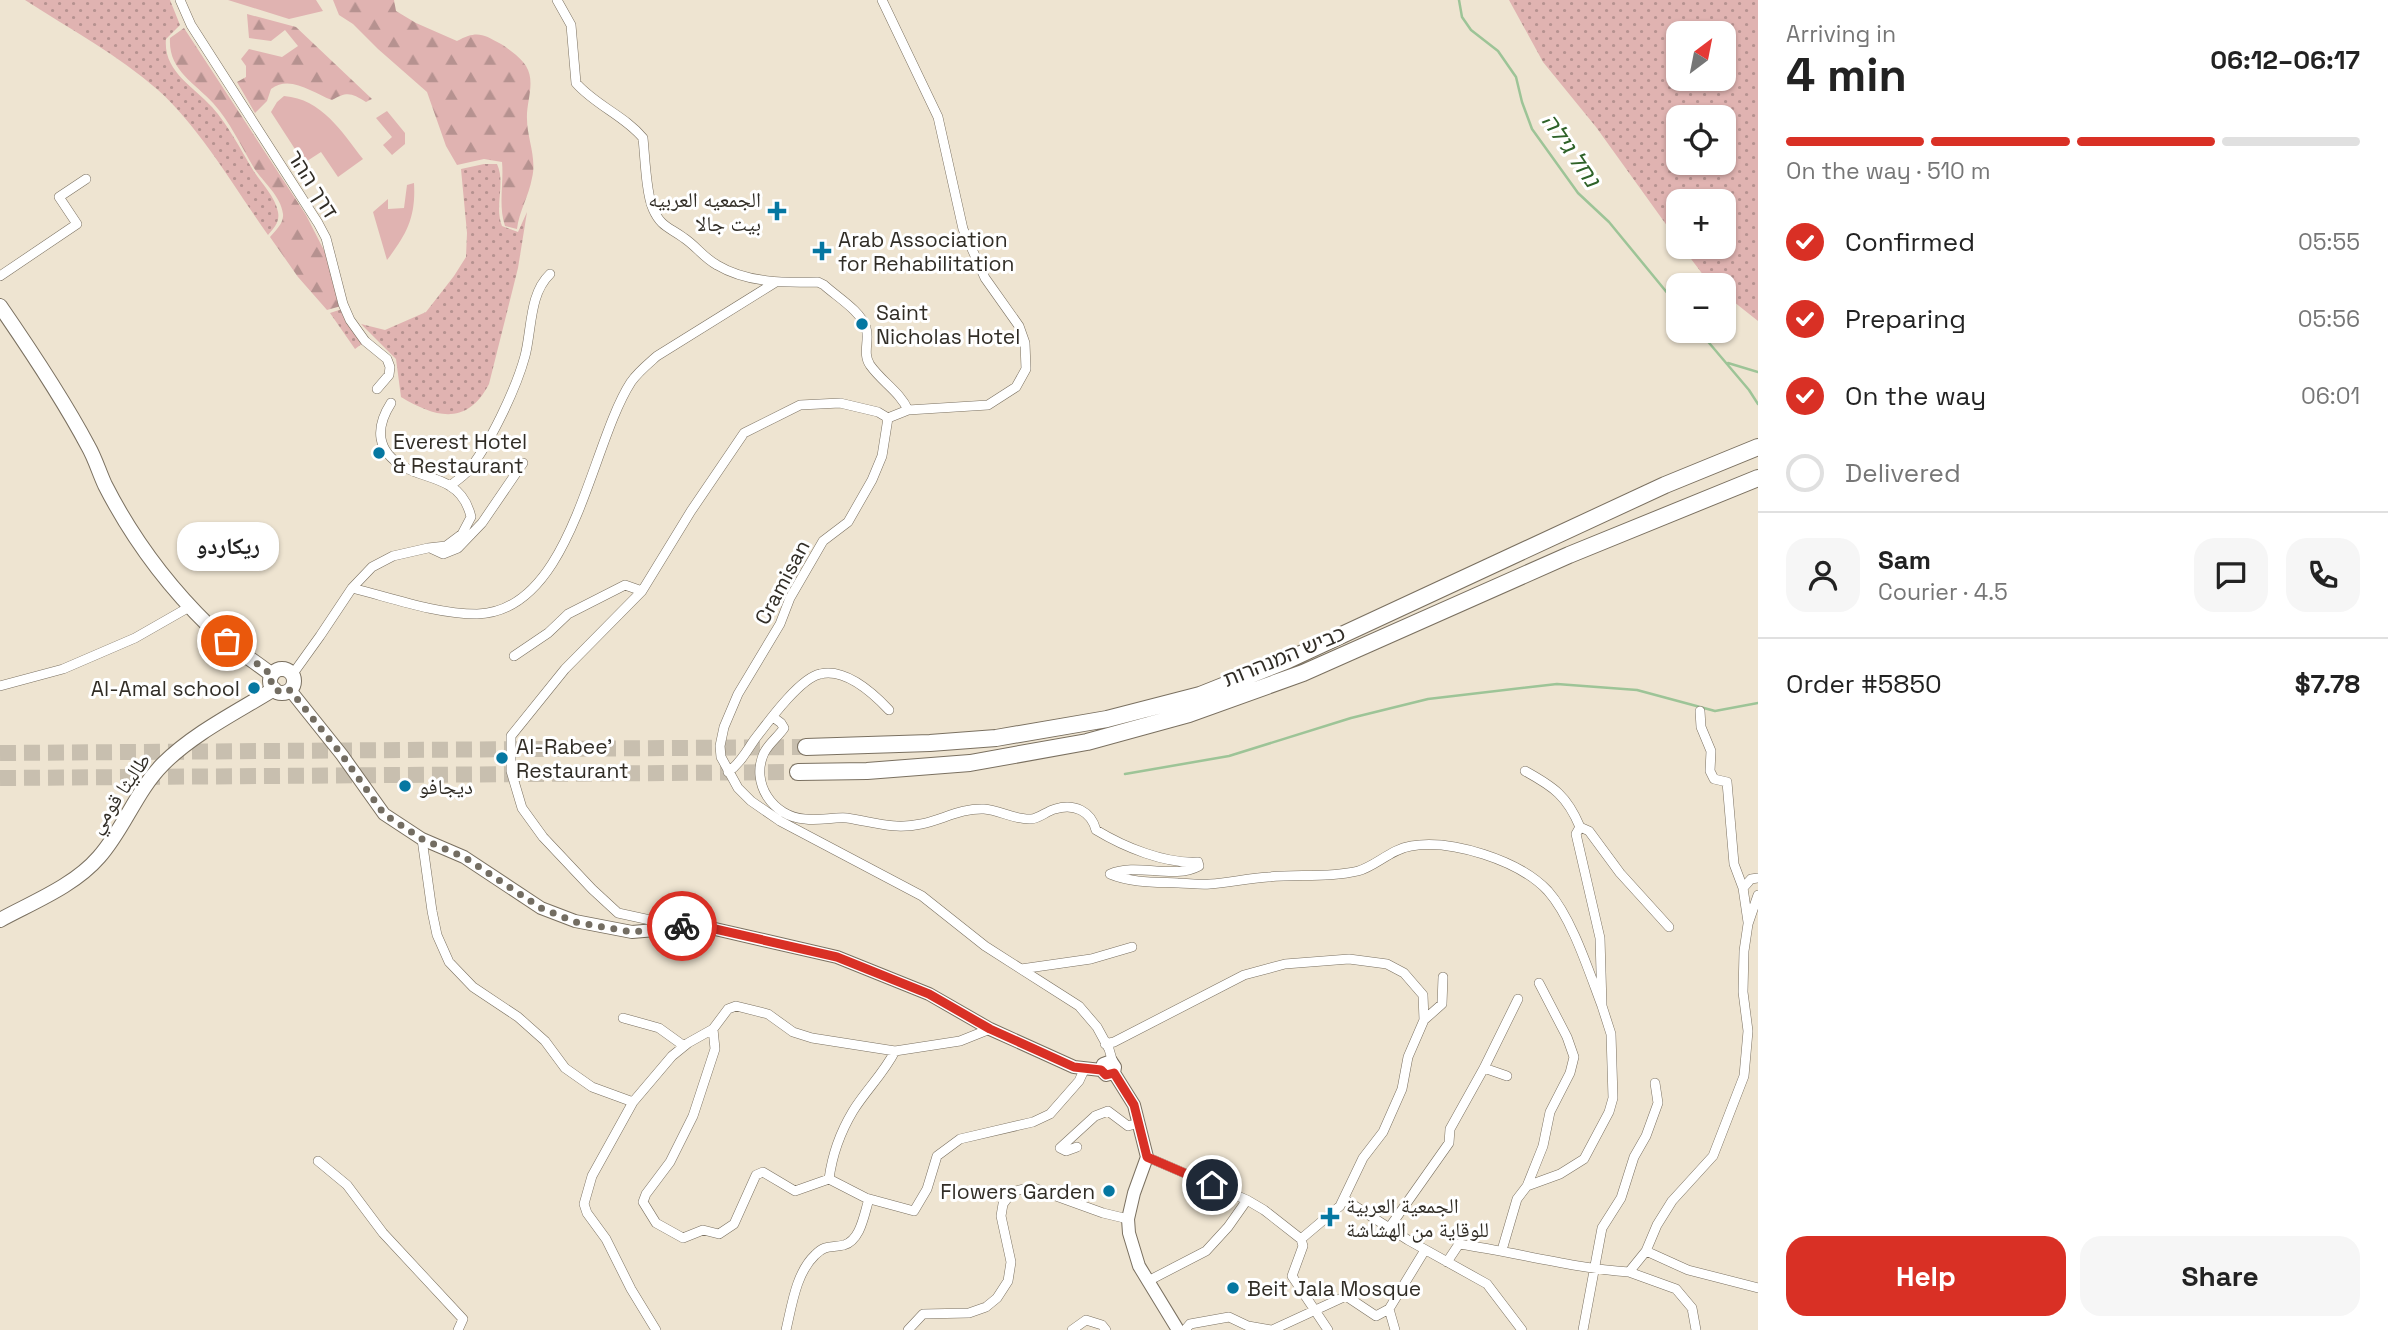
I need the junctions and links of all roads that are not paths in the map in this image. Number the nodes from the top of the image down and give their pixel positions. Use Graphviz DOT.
graph roads {
  1 [pos="180,0"];
  2 [pos="557,0"];
  3 [pos="882,0"];
  4 [pos="86,179"];
  5 [pos="550,274"];
  6 [pos="0,276"];
  7 [pos="776,282"];
  8 [pos="0,306"];
  9 [pos="377,389"];
  10 [pos="391,403"];
  11 [pos="908,410"];
  12 [pos="888,418"];
  13 [pos="1758,447"];
  14 [pos="523,463"];
  15 [pos="1758,478"];
  16 [pos="450,486"];
  17 [pos="428,548"];
  18 [pos="352,588"];
  19 [pos="642,591"];
  20 [pos="191,606"];
  21 [pos="514,656"];
  22 [pos="273,682"];
  23 [pos="291,682"];
  24 [pos="0,686"];
  25 [pos="889,710"];
  26 [pos="1700,711"];
  27 [pos="773,717"];
  28 [pos="806,747"];
  29 [pos="1525,771"];
  30 [pos="728,772"];
  31 [pos="798,772"];
  32 [pos="1580,827"];
  33 [pos="422,839"];
  34 [pos="1758,878"];
  35 [pos="1744,888"];
  36 [pos="1758,895"];
  37 [pos="0,920"];
  38 [pos="1748,924"];
  39 [pos="680,926"];
  40 [pos="1670,927"];
  41 [pos="1132,947"];
  42 [pos="1021,969"];
  43 [pos="1443,977"];
  44 [pos="1539,983"];
  45 [pos="1518,999"];
  46 [pos="1602,1006"];
  47 [pos="623,1018"];
  48 [pos="1424,1020"];
  49 [pos="713,1029"];
  50 [pos="990,1029"];
  51 [pos="684,1046"];
  52 [pos="895,1051"];
  53 [pos="1102,1063"];
  54 [pos="1484,1068"];
  55 [pos="1507,1076"];
  56 [pos="1655,1083"];
  57 [pos="633,1102"];
  58 [pos="1139,1123"];
  59 [pos="1077,1147"];
  60 [pos="1147,1157"];
  61 [pos="318,1161"];
  62 [pos="829,1179"];
  63 [pos="1527,1186"];
  64 [pos="869,1199"];
  65 [pos="1344,1199"];
  66 [pos="1247,1200"];
  67 [pos="1128,1219"];
  68 [pos="1389,1228"];
  69 [pos="1301,1239"];
  70 [pos="1425,1250"];
  71 [pos="1502,1250"];
  72 [pos="1646,1251"];
  73 [pos="1447,1262"];
  74 [pos="1594,1270"];
  75 [pos="1629,1272"];
  76 [pos="1148,1281"];
  77 [pos="1758,1288"];
  78 [pos="1389,1309"];
  79 [pos="1315,1310"];
  80 [pos="1247,1328"];
  81 [pos="458,1330"];
  82 [pos="656,1330"];
  83 [pos="786,1330"];
  84 [pos="908,1330"];
  85 [pos="1072,1330"];
  86 [pos="1106,1330"];
  87 [pos="1178,1330"];
  88 [pos="1185,1330"];
  89 [pos="1271,1330"];
  90 [pos="1328,1330"];
  91 [pos="1395,1330"];
  92 [pos="1522,1330"];
  93 [pos="1583,1330"];
  94 [pos="1696,1330"];
  1 -- 9 [label="street, דרך ההר"];
  2 -- 7 [label="street"];
  3 -- 11 [label="street"];
  4 -- 6 [label="street"];
  5 -- 16 [label="street"];
  7 -- 11 [label="street"];
  7 -- 18 [label="street"];
  8 -- 20 [label="main road"];
  10 -- 16 [label="street"];
  11 -- 12 [label="street"];
  12 -- 19 [label="street"];
  12 -- 30 [label="street, Cramisan"];
  13 -- 28 [label="highway, כביש המנהרות"];
  14 -- 17 [label="street"];
  15 -- 31 [label="highway, כביש המנהרות"];
  16 -- 17 [label="street"];
  17 -- 18 [label="street"];
  18 -- 23 [label="street"];
  19 -- 21 [label="street"];
  19 -- 39 [label="street"];
  20 -- 22 [label="main road"];
  20 -- 24 [label="street"];
  22 -- 23 [label="main road"];
  22 -- 23 [label="main road"];
  22 -- 37 [label="main road, طاليثا قومي"];
  23 -- 33 [label="street"];
  25 -- 27 [label="street"];
  26 -- 35 [label="street"];
  27 -- 30 [label="street"];
  27 -- 46 [label="street"];
  29 -- 32 [label="street"];
  30 -- 42 [label="street, Cramisan"];
  32 -- 40 [label="street"];
  32 -- 46 [label="street"];
  33 -- 39 [label="street"];
  33 -- 57 [label="street"];
  34 -- 35 [label="street"];
  35 -- 38 [label="street"];
  36 -- 38 [label="street"];
  38 -- 72 [label="street"];
  39 -- 50 [label="street"];
  41 -- 42 [label="street"];
  42 -- 53 [label="street, Cramisan"];
  43 -- 48 [label="street"];
  44 -- 63 [label="street"];
  45 -- 54 [label="street"];
  46 -- 63 [label="street"];
  47 -- 51 [label="street"];
  48 -- 53 [label="street"];
  48 -- 65 [label="street"];
  49 -- 51 [label="street"];
  49 -- 52 [label="street"];
  49 -- 62 [label="street"];
  50 -- 52 [label="street"];
  50 -- 53 [label="street"];
  51 -- 57 [label="street"];
  52 -- 62 [label="street"];
  53 -- 58 [label="street"];
  53 -- 64 [label="street"];
  54 -- 55 [label="street"];
  54 -- 68 [label="street"];
  56 -- 74 [label="street"];
  57 -- 82 [label="street"];
  58 -- 59 [label="street"];
  58 -- 60 [label="street"];
  60 -- 66 [label="street"];
  60 -- 67 [label="street"];
  61 -- 81 [label="street"];
  62 -- 64 [label="street"];
  63 -- 71 [label="street"];
  64 -- 83 [label="street"];
  65 -- 68 [label="street"];
  65 -- 69 [label="street"];
  66 -- 69 [label="street"];
  66 -- 76 [label="street"];
  67 -- 76 [label="street"];
  67 -- 84 [label="street"];
  68 -- 70 [label="street"];
  69 -- 79 [label="street"];
  70 -- 73 [label="street"];
  70 -- 78 [label="street"];
  71 -- 73 [label="street"];
  71 -- 74 [label="street"];
  72 -- 75 [label="street"];
  72 -- 77 [label="street"];
  73 -- 92 [label="street"];
  74 -- 75 [label="street"];
  74 -- 93 [label="street"];
  75 -- 94 [label="street"];
  76 -- 87 [label="street"];
  78 -- 79 [label="street"];
  78 -- 91 [label="street"];
  79 -- 89 [label="street"];
  79 -- 90 [label="street"];
  80 -- 88 [label="street"];
  80 -- 89 [label="street"];
  85 -- 86 [label="street"];
}
